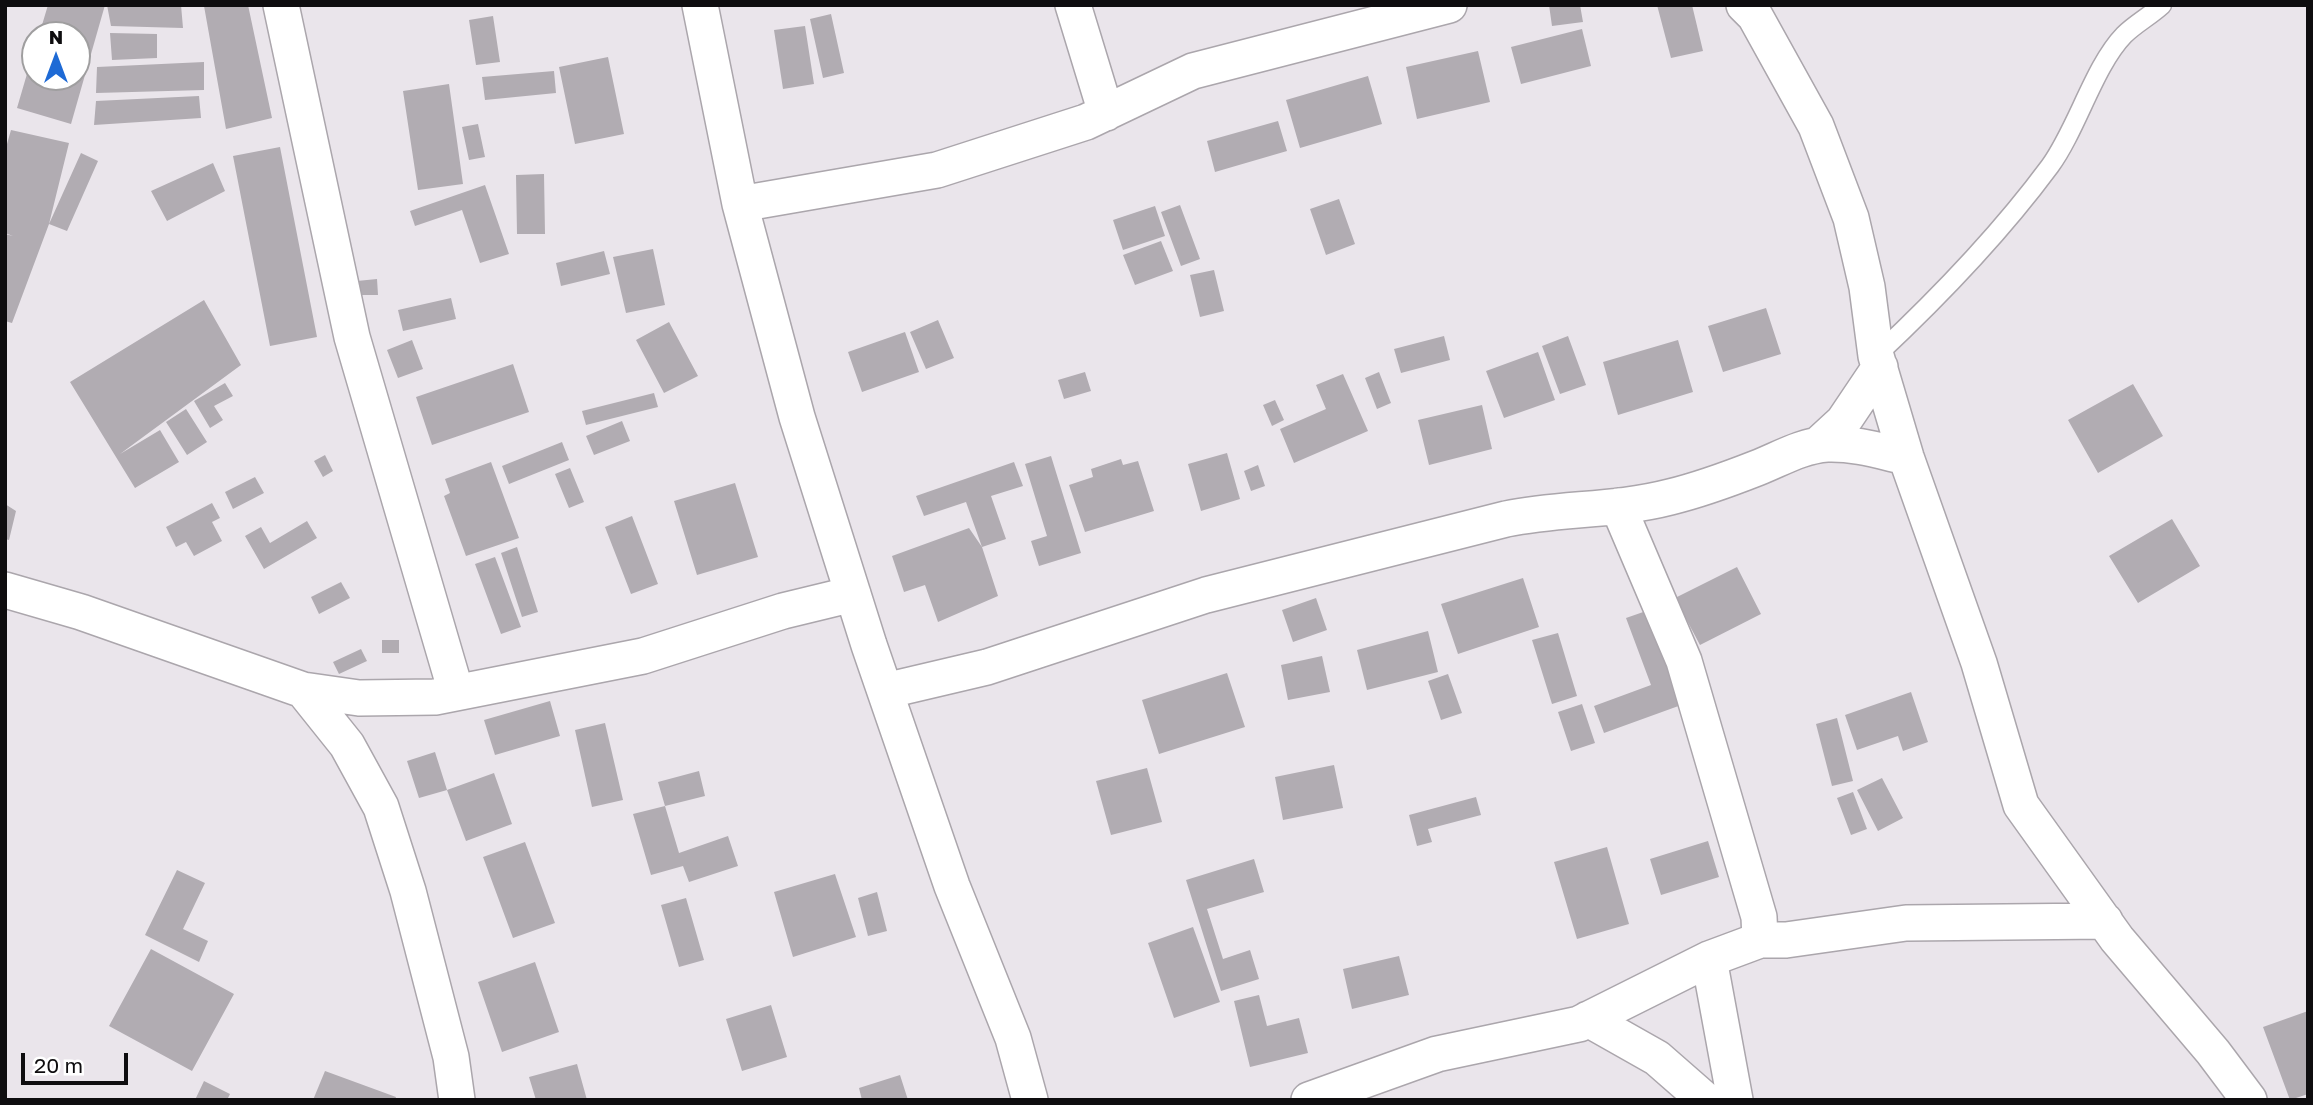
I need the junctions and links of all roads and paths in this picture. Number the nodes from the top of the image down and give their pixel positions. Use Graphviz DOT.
graph roads {
  1 [pos="281,5"];
  2 [pos="699,5"];
  3 [pos="1073,5"];
  4 [pos="1450,5"];
  5 [pos="1744,5"];
  6 [pos="2162,5"];
  7 [pos="1106,113"];
  8 [pos="740,204"];
  9 [pos="1878,362"];
  10 [pos="1818,445"];
  11 [pos="1906,457"];
  12 [pos="1618,506"];
  13 [pos="5,590"];
  14 [pos="853,593"];
  15 [pos="303,690"];
  16 [pos="885,691"];
  17 [pos="456,692"];
  18 [pos="2105,921"];
  19 [pos="1760,940"];
  20 [pos="1709,959"];
  21 [pos="1588,1019"];
  22 [pos="457,1100"];
  23 [pos="1030,1100"];
  24 [pos="1309,1100"];
  25 [pos="1705,1100"];
  26 [pos="1735,1100"];
  27 [pos="2249,1100"];
  1 -- 17 [label="street"];
  2 -- 8 [label="street"];
  3 -- 7 [label="street"];
  4 -- 7 [label="street"];
  5 -- 9 [label="street"];
  6 -- 9 [label="lane"];
  7 -- 8 [label="street"];
  8 -- 14 [label="street"];
  9 -- 10 [label="street"];
  9 -- 11 [label="street"];
  10 -- 11 [label="street"];
  10 -- 12 [label="street"];
  11 -- 18 [label="street"];
  12 -- 16 [label="street"];
  12 -- 19 [label="street"];
  13 -- 15 [label="street"];
  14 -- 16 [label="street"];
  14 -- 17 [label="street"];
  15 -- 17 [label="street"];
  15 -- 22 [label="street"];
  16 -- 23 [label="street"];
  18 -- 19 [label="street"];
  18 -- 27 [label="street"];
  19 -- 20 [label="street"];
  20 -- 21 [label="street"];
  20 -- 26 [label="street"];
  21 -- 24 [label="street"];
  21 -- 25 [label="street"];
}
